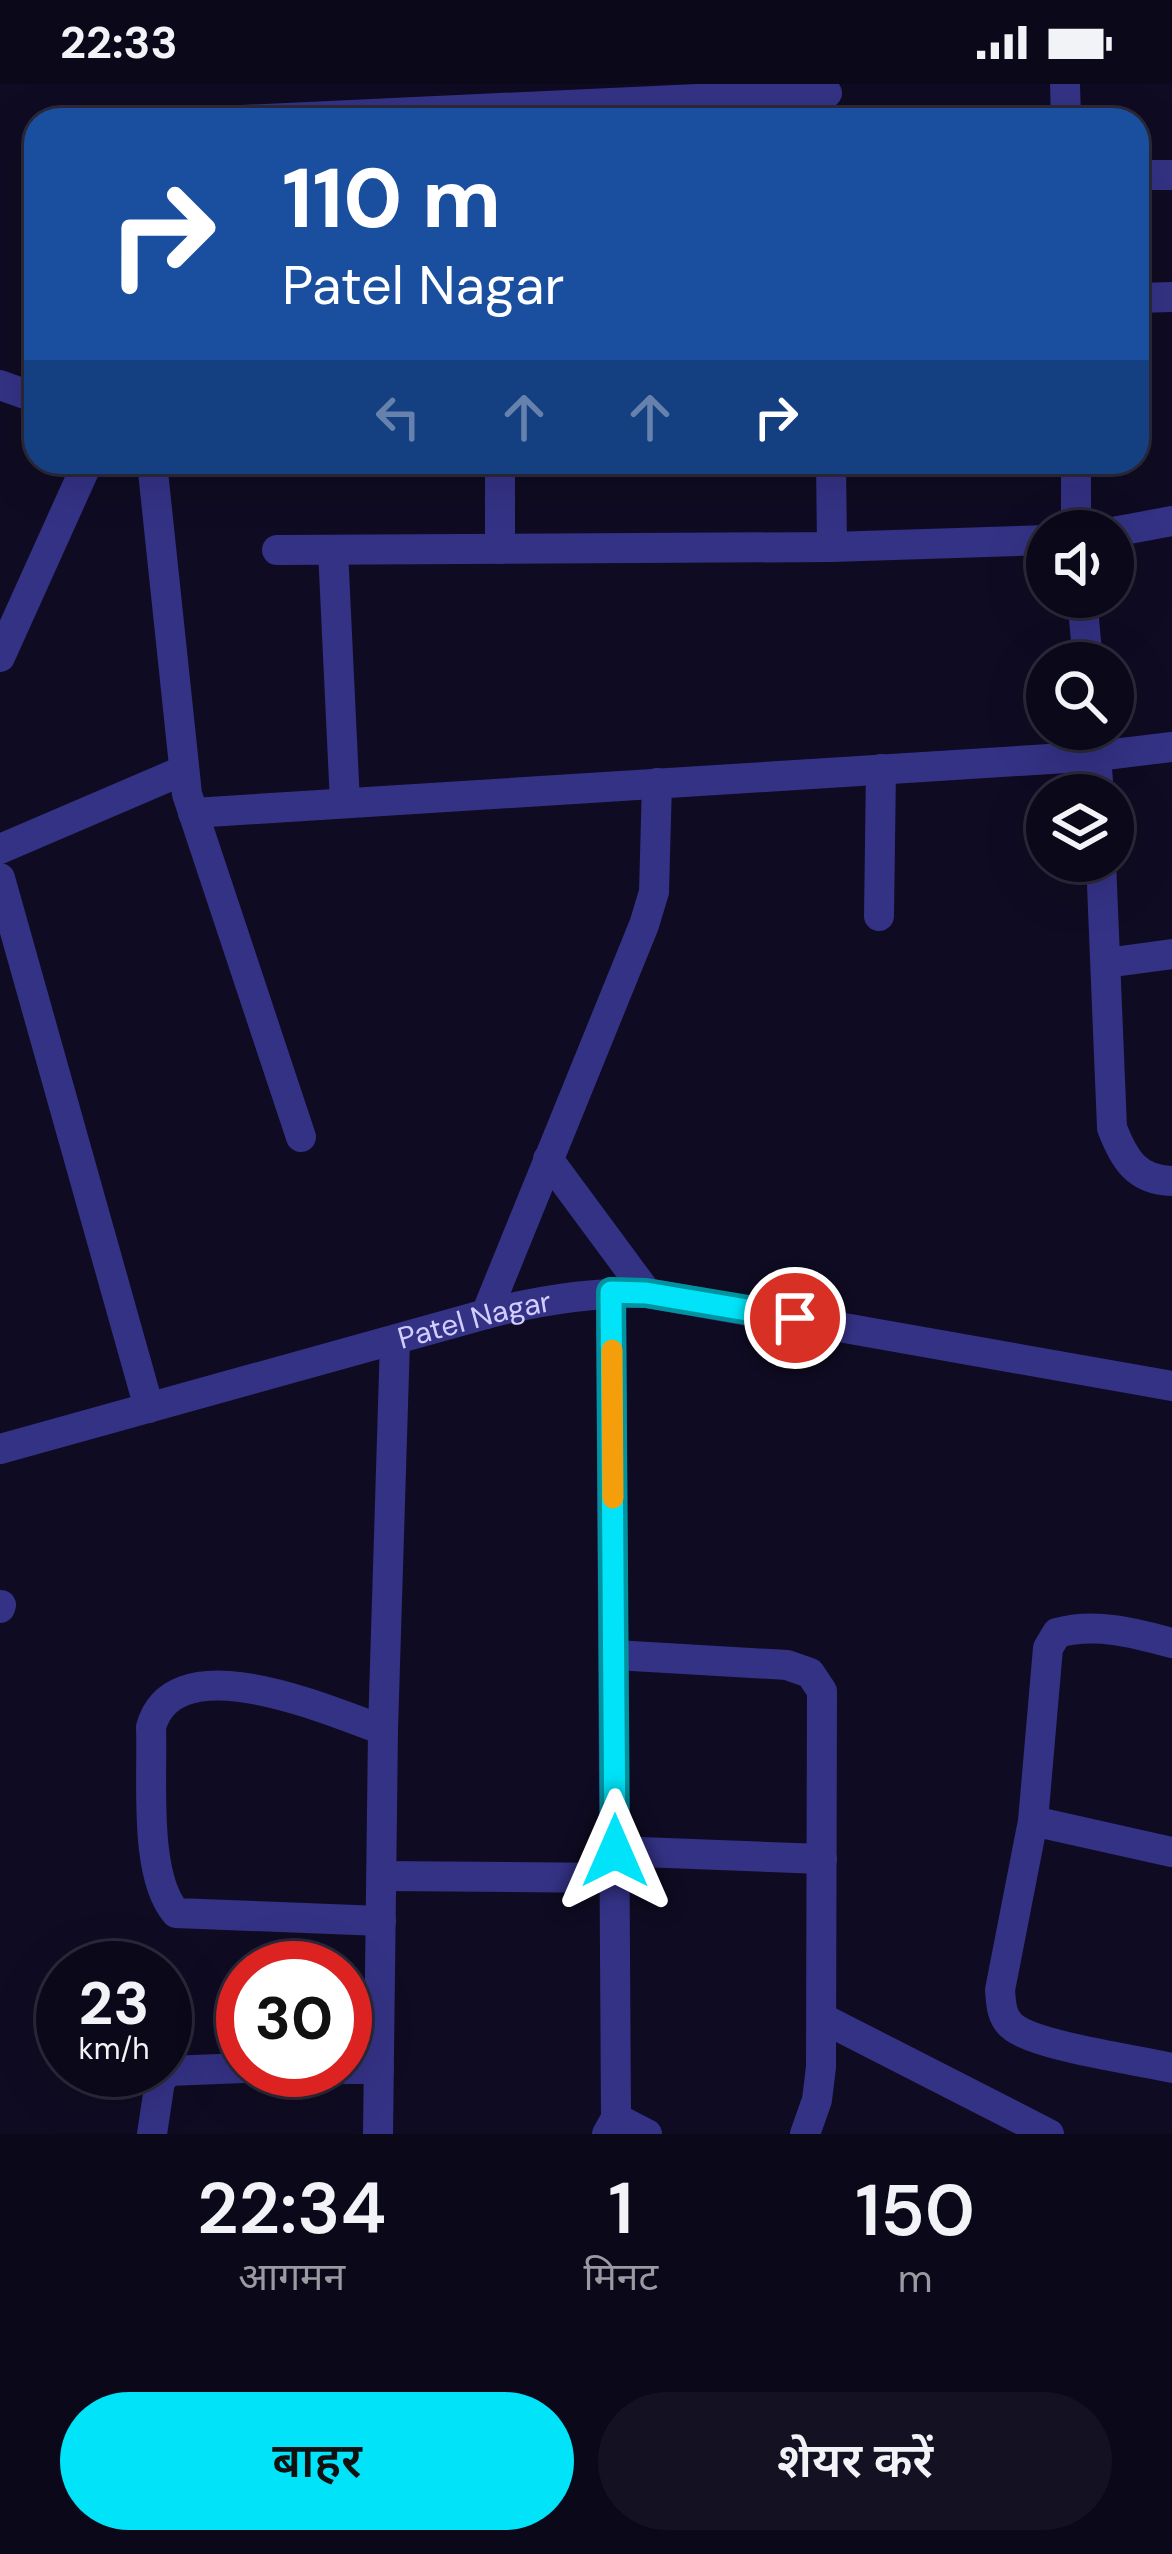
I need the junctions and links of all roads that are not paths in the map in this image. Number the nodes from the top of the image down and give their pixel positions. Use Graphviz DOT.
graph roads {
  1 [pos="827,99"];
  2 [pos="637,108"];
  3 [pos="83,474"];
  4 [pos="153,474"];
  5 [pos="500,474"];
  6 [pos="831,474"];
  7 [pos="1076,474"];
  8 [pos="1076,510"];
  9 [pos="1172,521"];
  10 [pos="1134,528"];
  11 [pos="1026,541"];
  12 [pos="832,547"];
  13 [pos="500,549"];
  14 [pos="277,550"];
  15 [pos="333,550"];
  16 [pos="0,657"];
  17 [pos="1134,745"];
  18 [pos="1172,747"];
  19 [pos="1038,750"];
  20 [pos="881,769"];
  21 [pos="182,771"];
  22 [pos="657,783"];
  23 [pos="345,803"];
  24 [pos="193,813"];
  25 [pos="0,849"];
  26 [pos="0,878"];
  27 [pos="1102,882"];
  28 [pos="5,909"];
  29 [pos="879,916"];
  30 [pos="1172,954"];
  31 [pos="1106,963"];
  32 [pos="302,1137"];
  33 [pos="548,1159"];
  34 [pos="1172,1180"];
  35 [pos="611,1292"];
  36 [pos="646,1293"];
  37 [pos="486,1314"];
  38 [pos="395,1340"];
  39 [pos="1172,1386"];
  40 [pos="149,1408"];
  41 [pos="0,1448"];
  42 [pos="1172,1643"];
  43 [pos="614,1655"];
  44 [pos="383,1730"];
  45 [pos="1033,1821"];
  46 [pos="1172,1852"];
  47 [pos="822,1859"];
  48 [pos="615,1864"];
  49 [pos="382,1876"];
  50 [pos="381,1921"];
  51 [pos="822,2018"];
  52 [pos="216,2068"];
  53 [pos="1172,2068"];
  54 [pos="372,2069"];
  55 [pos="379,2069"];
  56 [pos="611,2126"];
  57 [pos="152,2134"];
  58 [pos="378,2134"];
  59 [pos="647,2134"];
  60 [pos="805,2134"];
  61 [pos="1049,2134"];
  1 -- 2 [label="street"];
  3 -- 16 [label="street"];
  4 -- 21 [label="street"];
  5 -- 13 [label="street"];
  6 -- 12 [label="street"];
  7 -- 8 [label="street"];
  9 -- 10 [label="street"];
  11 -- 12 [label="street"];
  12 -- 13 [label="street"];
  13 -- 15 [label="street"];
  14 -- 15 [label="street"];
  15 -- 23 [label="street"];
  17 -- 18 [label="street"];
  19 -- 20 [label="street"];
  20 -- 22 [label="street"];
  20 -- 29 [label="street"];
  21 -- 24 [label="street"];
  21 -- 25 [label="street"];
  22 -- 23 [label="street"];
  22 -- 33 [label="street"];
  23 -- 24 [label="street"];
  24 -- 32 [label="street"];
  26 -- 28 [label="street"];
  27 -- 31 [label="street"];
  28 -- 40 [label="street"];
  30 -- 31 [label="street"];
  31 -- 34 [label="street"];
  33 -- 36 [label="street"];
  33 -- 37 [label="street"];
  35 -- 36 [label="street, Patel Nagar"];
  35 -- 37 [label="street, Patel Nagar"];
  35 -- 43 [label="street"];
  36 -- 39 [label="street, Patel Nagar"];
  37 -- 38 [label="street, Patel Nagar"];
  38 -- 40 [label="street, Patel Nagar"];
  38 -- 44 [label="street"];
  40 -- 41 [label="street, Patel Nagar"];
  42 -- 45 [label="street"];
  43 -- 47 [label="street"];
  43 -- 48 [label="street"];
  44 -- 49 [label="street"];
  44 -- 50 [label="street"];
  45 -- 46 [label="street"];
  45 -- 53 [label="street"];
  47 -- 48 [label="street"];
  47 -- 51 [label="street"];
  48 -- 49 [label="street"];
  48 -- 56 [label="street"];
  49 -- 50 [label="street"];
  50 -- 55 [label="street"];
  51 -- 60 [label="street"];
  51 -- 61 [label="street"];
  52 -- 57 [label="street"];
  54 -- 55 [label="street"];
  55 -- 58 [label="street"];
  56 -- 59 [label="street"];
}
